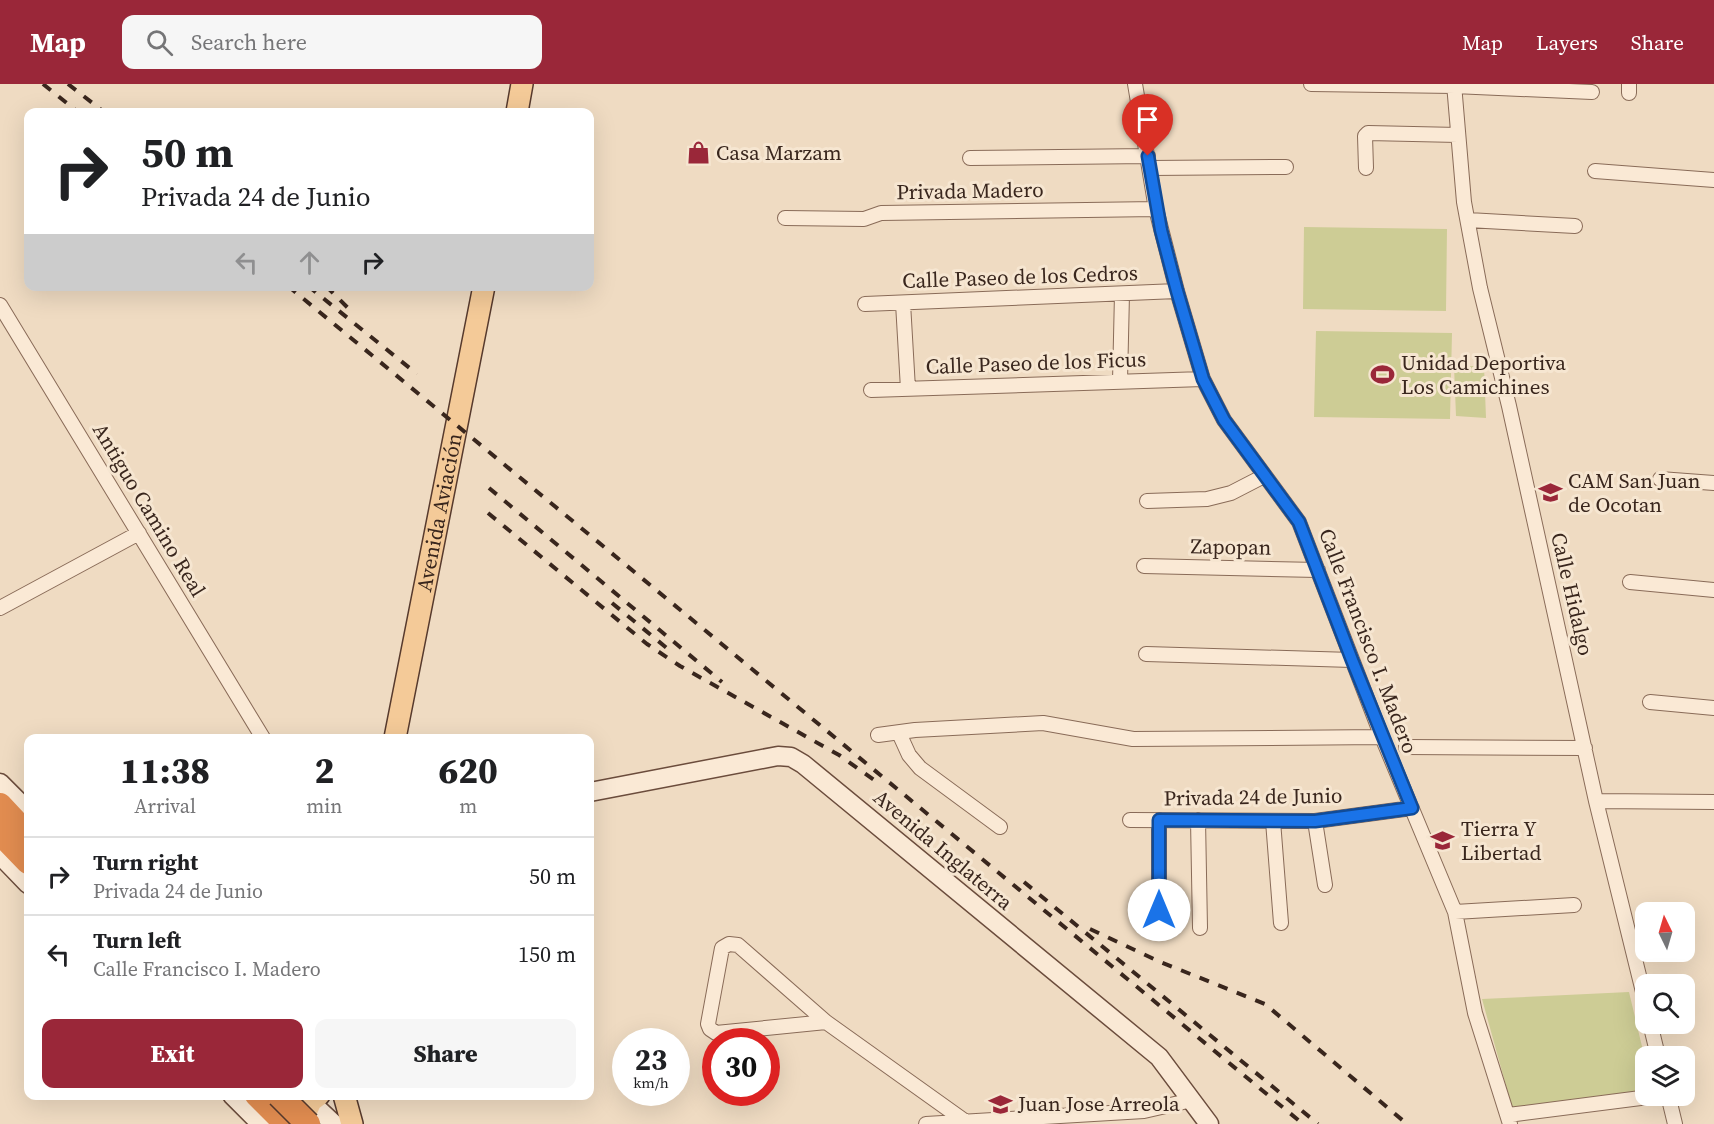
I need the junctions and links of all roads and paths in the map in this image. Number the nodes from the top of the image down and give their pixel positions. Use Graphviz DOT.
graph roads {
  1 [pos="522,84"];
  2 [pos="1135,84"];
  3 [pos="1311,84"];
  4 [pos="1454,85"];
  5 [pos="1592,92"];
  6 [pos="518,108"];
  7 [pos="1458,135"];
  8 [pos="970,158"];
  9 [pos="1149,162"];
  10 [pos="1286,167"];
  11 [pos="1366,168"];
  12 [pos="1595,171"];
  13 [pos="1714,180"];
  14 [pos="1156,209"];
  15 [pos="785,218"];
  16 [pos="1468,220"];
  17 [pos="1575,226"];
  18 [pos="483,291"];
  19 [pos="1177,291"];
  20 [pos="1122,294"];
  21 [pos="903,303"];
  22 [pos="864,304"];
  23 [pos="0,305"];
  24 [pos="1203,379"];
  25 [pos="1120,381"];
  26 [pos="908,389"];
  27 [pos="871,390"];
  28 [pos="1264,476"];
  29 [pos="1660,479"];
  30 [pos="1714,483"];
  31 [pos="1148,501"];
  32 [pos="139,533"];
  33 [pos="1144,566"];
  34 [pos="1318,570"];
  35 [pos="1630,582"];
  36 [pos="1714,590"];
  37 [pos="0,608"];
  38 [pos="1146,654"];
  39 [pos="1352,660"];
  40 [pos="1650,702"];
  41 [pos="1714,708"];
  42 [pos="899,733"];
  43 [pos="261,734"];
  44 [pos="396,734"];
  45 [pos="878,735"];
  46 [pos="1382,737"];
  47 [pos="1406,747"];
  48 [pos="1585,748"];
  49 [pos="0,783"];
  50 [pos="594,791"];
  51 [pos="1596,801"];
  52 [pos="1714,802"];
  53 [pos="0,805"];
  54 [pos="24,807"];
  55 [pos="1412,808"];
  56 [pos="1130,820"];
  57 [pos="1159,820"];
  58 [pos="1198,820"];
  59 [pos="1273,821"];
  60 [pos="1315,821"];
  61 [pos="1000,827"];
  62 [pos="24,831"];
  63 [pos="0,833"];
  64 [pos="0,855"];
  65 [pos="24,858"];
  66 [pos="24,880"];
  67 [pos="1325,885"];
  68 [pos="1574,904"];
  69 [pos="1455,912"];
  70 [pos="1281,923"];
  71 [pos="1200,928"];
  72 [pos="1159,933"];
  73 [pos="1639,974"];
  74 [pos="826,1022"];
  75 [pos="245,1100"];
  76 [pos="250,1100"];
  77 [pos="293,1100"];
  78 [pos="345,1100"];
  79 [pos="1192,1100"];
  80 [pos="1635,1100"];
  81 [pos="1669,1106"];
  82 [pos="317,1109"];
  83 [pos="1509,1119"];
  84 [pos="967,1123"];
  85 [pos="261,1124"];
  86 [pos="286,1124"];
  87 [pos="301,1124"];
  88 [pos="352,1124"];
  89 [pos="926,1124"];
  90 [pos="1209,1124"];
  91 [pos="1675,1124"];
  1 -- 6 [label="main road"];
  2 -- 9 [label="street, Calle Francisco I. Madero"];
  3 -- 4 [label="street"];
  4 -- 5 [label="street"];
  4 -- 7 [label="street, Calle Hidalgo"];
  7 -- 11 [label="street"];
  7 -- 16 [label="street, Calle Hidalgo"];
  8 -- 9 [label="street"];
  9 -- 10 [label="street"];
  9 -- 14 [label="street, Calle Francisco I. Madero"];
  12 -- 13 [label="street"];
  14 -- 15 [label="street, Privada Madero"];
  14 -- 19 [label="street, Calle Francisco I. Madero"];
  16 -- 17 [label="street"];
  16 -- 48 [label="street, Calle Hidalgo"];
  18 -- 44 [label="main road, Avenida Aviación"];
  19 -- 20 [label="street, Calle Paseo de los Cedros"];
  19 -- 24 [label="street, Calle Francisco I. Madero"];
  20 -- 21 [label="street, Calle Paseo de los Cedros"];
  20 -- 25 [label="street"];
  21 -- 22 [label="street, Calle Paseo de los Cedros"];
  21 -- 26 [label="street"];
  23 -- 32 [label="street, Antiguo Camino Real"];
  24 -- 25 [label="street, Calle Paseo de los Ficus"];
  24 -- 28 [label="street, Calle Francisco I. Madero"];
  25 -- 26 [label="street, Calle Paseo de los Ficus"];
  26 -- 27 [label="street, Calle Paseo de los Ficus"];
  28 -- 31 [label="street"];
  28 -- 34 [label="street, Calle Francisco I. Madero"];
  29 -- 30 [label="street"];
  32 -- 37 [label="street"];
  32 -- 43 [label="street, Antiguo Camino Real"];
  33 -- 34 [label="street, Zapopan"];
  34 -- 39 [label="street, Calle Francisco I. Madero"];
  35 -- 36 [label="street"];
  38 -- 39 [label="street"];
  39 -- 46 [label="street, Calle Francisco I. Madero"];
  40 -- 41 [label="street"];
  42 -- 45 [label="street"];
  42 -- 46 [label="street"];
  42 -- 61 [label="street"];
  46 -- 55 [label="street, Calle Francisco I. Madero"];
  47 -- 48 [label="street"];
  48 -- 51 [label="street, Calle Hidalgo"];
  49 -- 54 [label="street"];
  50 -- 79 [label="street, Avenida Inglaterra"];
  51 -- 52 [label="street"];
  51 -- 73 [label="street, Calle Hidalgo"];
  53 -- 62 [label="highway"];
  55 -- 60 [label="street, Privada 24 de Junio"];
  55 -- 69 [label="street, Calle Francisco I. Madero"];
  56 -- 57 [label="street, Privada 24 de Junio"];
  57 -- 58 [label="street, Privada 24 de Junio"];
  57 -- 72 [label="street"];
  58 -- 59 [label="street, Privada 24 de Junio"];
  58 -- 71 [label="street"];
  59 -- 60 [label="street, Privada 24 de Junio"];
  59 -- 70 [label="street"];
  60 -- 67 [label="street"];
  63 -- 65 [label="highway"];
  64 -- 66 [label="street"];
  68 -- 69 [label="street"];
  69 -- 83 [label="street, Calle Francisco I. Madero"];
  74 -- 74 [label="street"];
  74 -- 84 [label="street"];
  75 -- 85 [label="street"];
  76 -- 86 [label="highway"];
  77 -- 82 [label="highway, bridge"];
  78 -- 88 [label="main road"];
  79 -- 84 [label="street"];
  79 -- 90 [label="street, Avenida Inglaterra"];
  80 -- 83 [label="street"];
  81 -- 91 [label="street"];
  82 -- 87 [label="main road"];
  84 -- 89 [label="street"];
}
